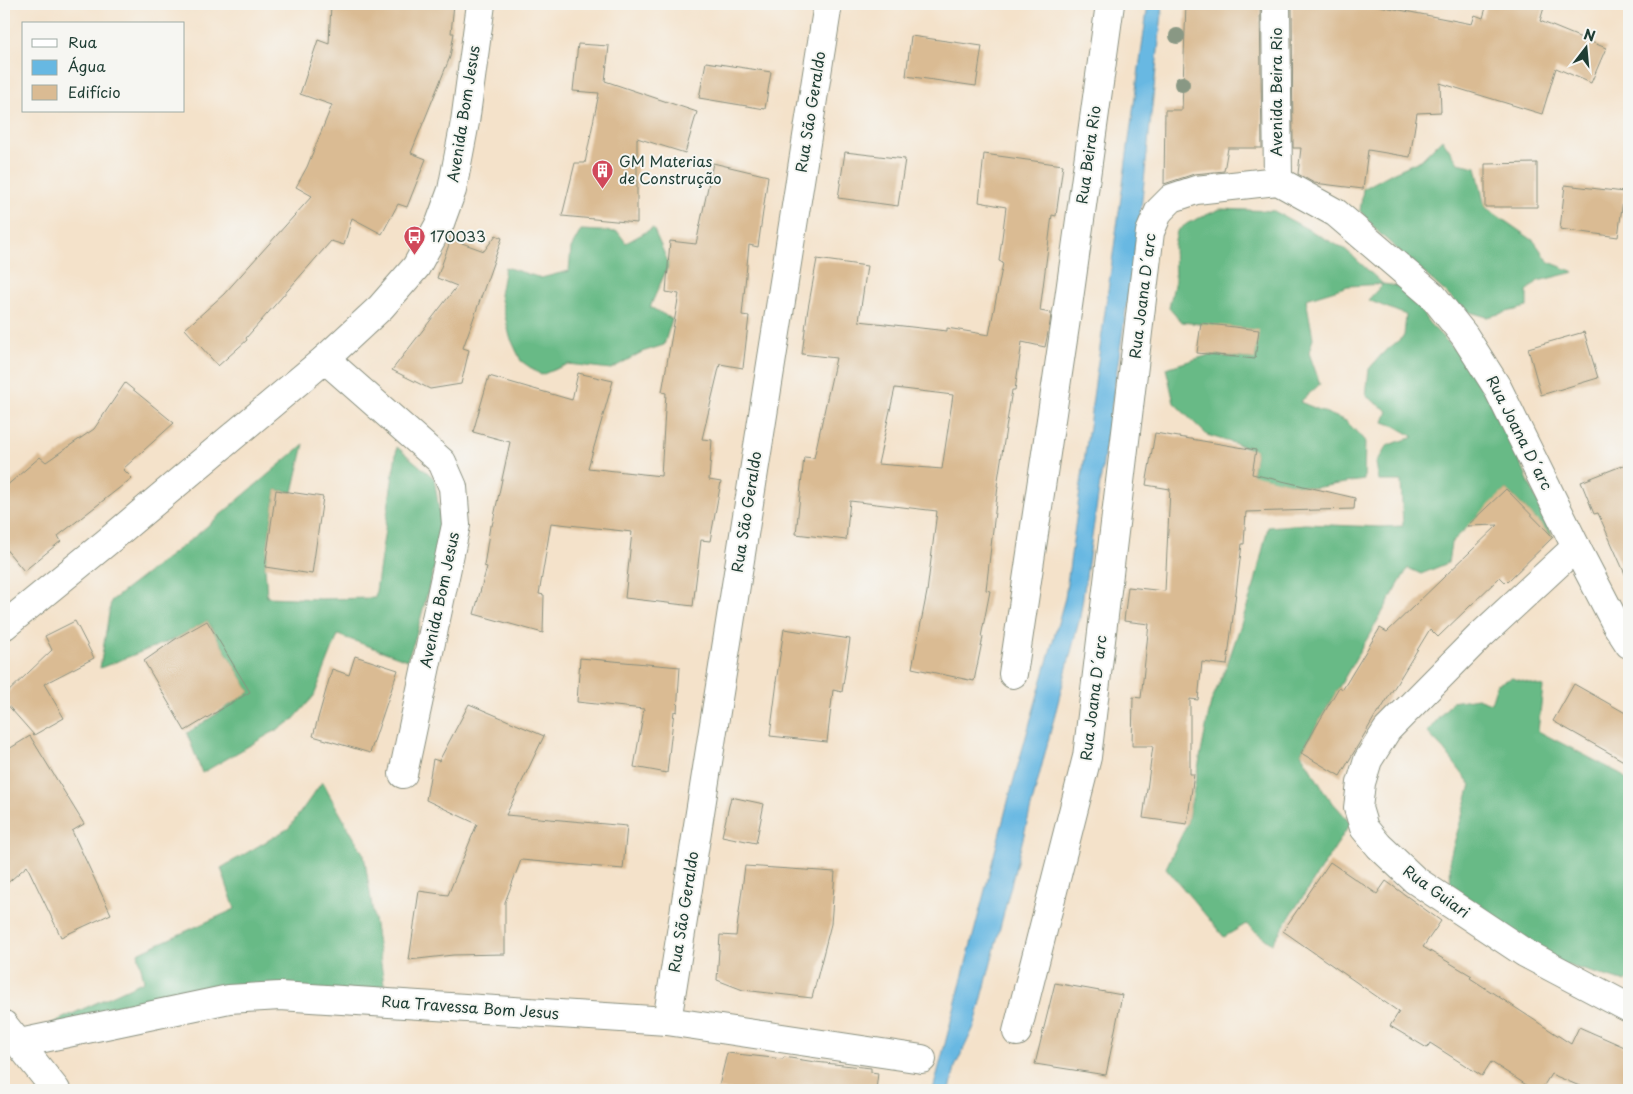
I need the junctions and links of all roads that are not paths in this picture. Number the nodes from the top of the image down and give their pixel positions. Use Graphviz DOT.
graph roads {
  1 [pos="480,4"];
  2 [pos="828,4"];
  3 [pos="1110,4"];
  4 [pos="1276,4"];
  5 [pos="1278,181"];
  6 [pos="325,359"];
  7 [pos="1576,547"];
  8 [pos="4,626"];
  9 [pos="1629,644"];
  10 [pos="1013,674"];
  11 [pos="403,774"];
  12 [pos="1629,1008"];
  13 [pos="667,1021"];
  14 [pos="1017,1032"];
  15 [pos="12,1034"];
  16 [pos="922,1059"];
  17 [pos="56,1090"];
  1 -- 6 [label="street, Avenida Bom Jesus"];
  2 -- 13 [label="street, Rua São Geraldo"];
  3 -- 10 [label="street, Rua Beira Rio"];
  4 -- 5 [label="street, Avenida Beira Rio"];
  5 -- 7 [label="street, Rua Joana D´arc"];
  5 -- 14 [label="street, Rua Joana D´arc"];
  6 -- 8 [label="street, Avenida Bom Jesus"];
  6 -- 11 [label="street, Avenida Bom Jesus"];
  7 -- 9 [label="street, Rua Joana D´arc"];
  7 -- 12 [label="street, Rua Guiari"];
  13 -- 15 [label="street, Rua Travessa Bom Jesus"];
  13 -- 16 [label="street, Rua Travessa Bom Jesus"];
  15 -- 17 [label="street"];
}
